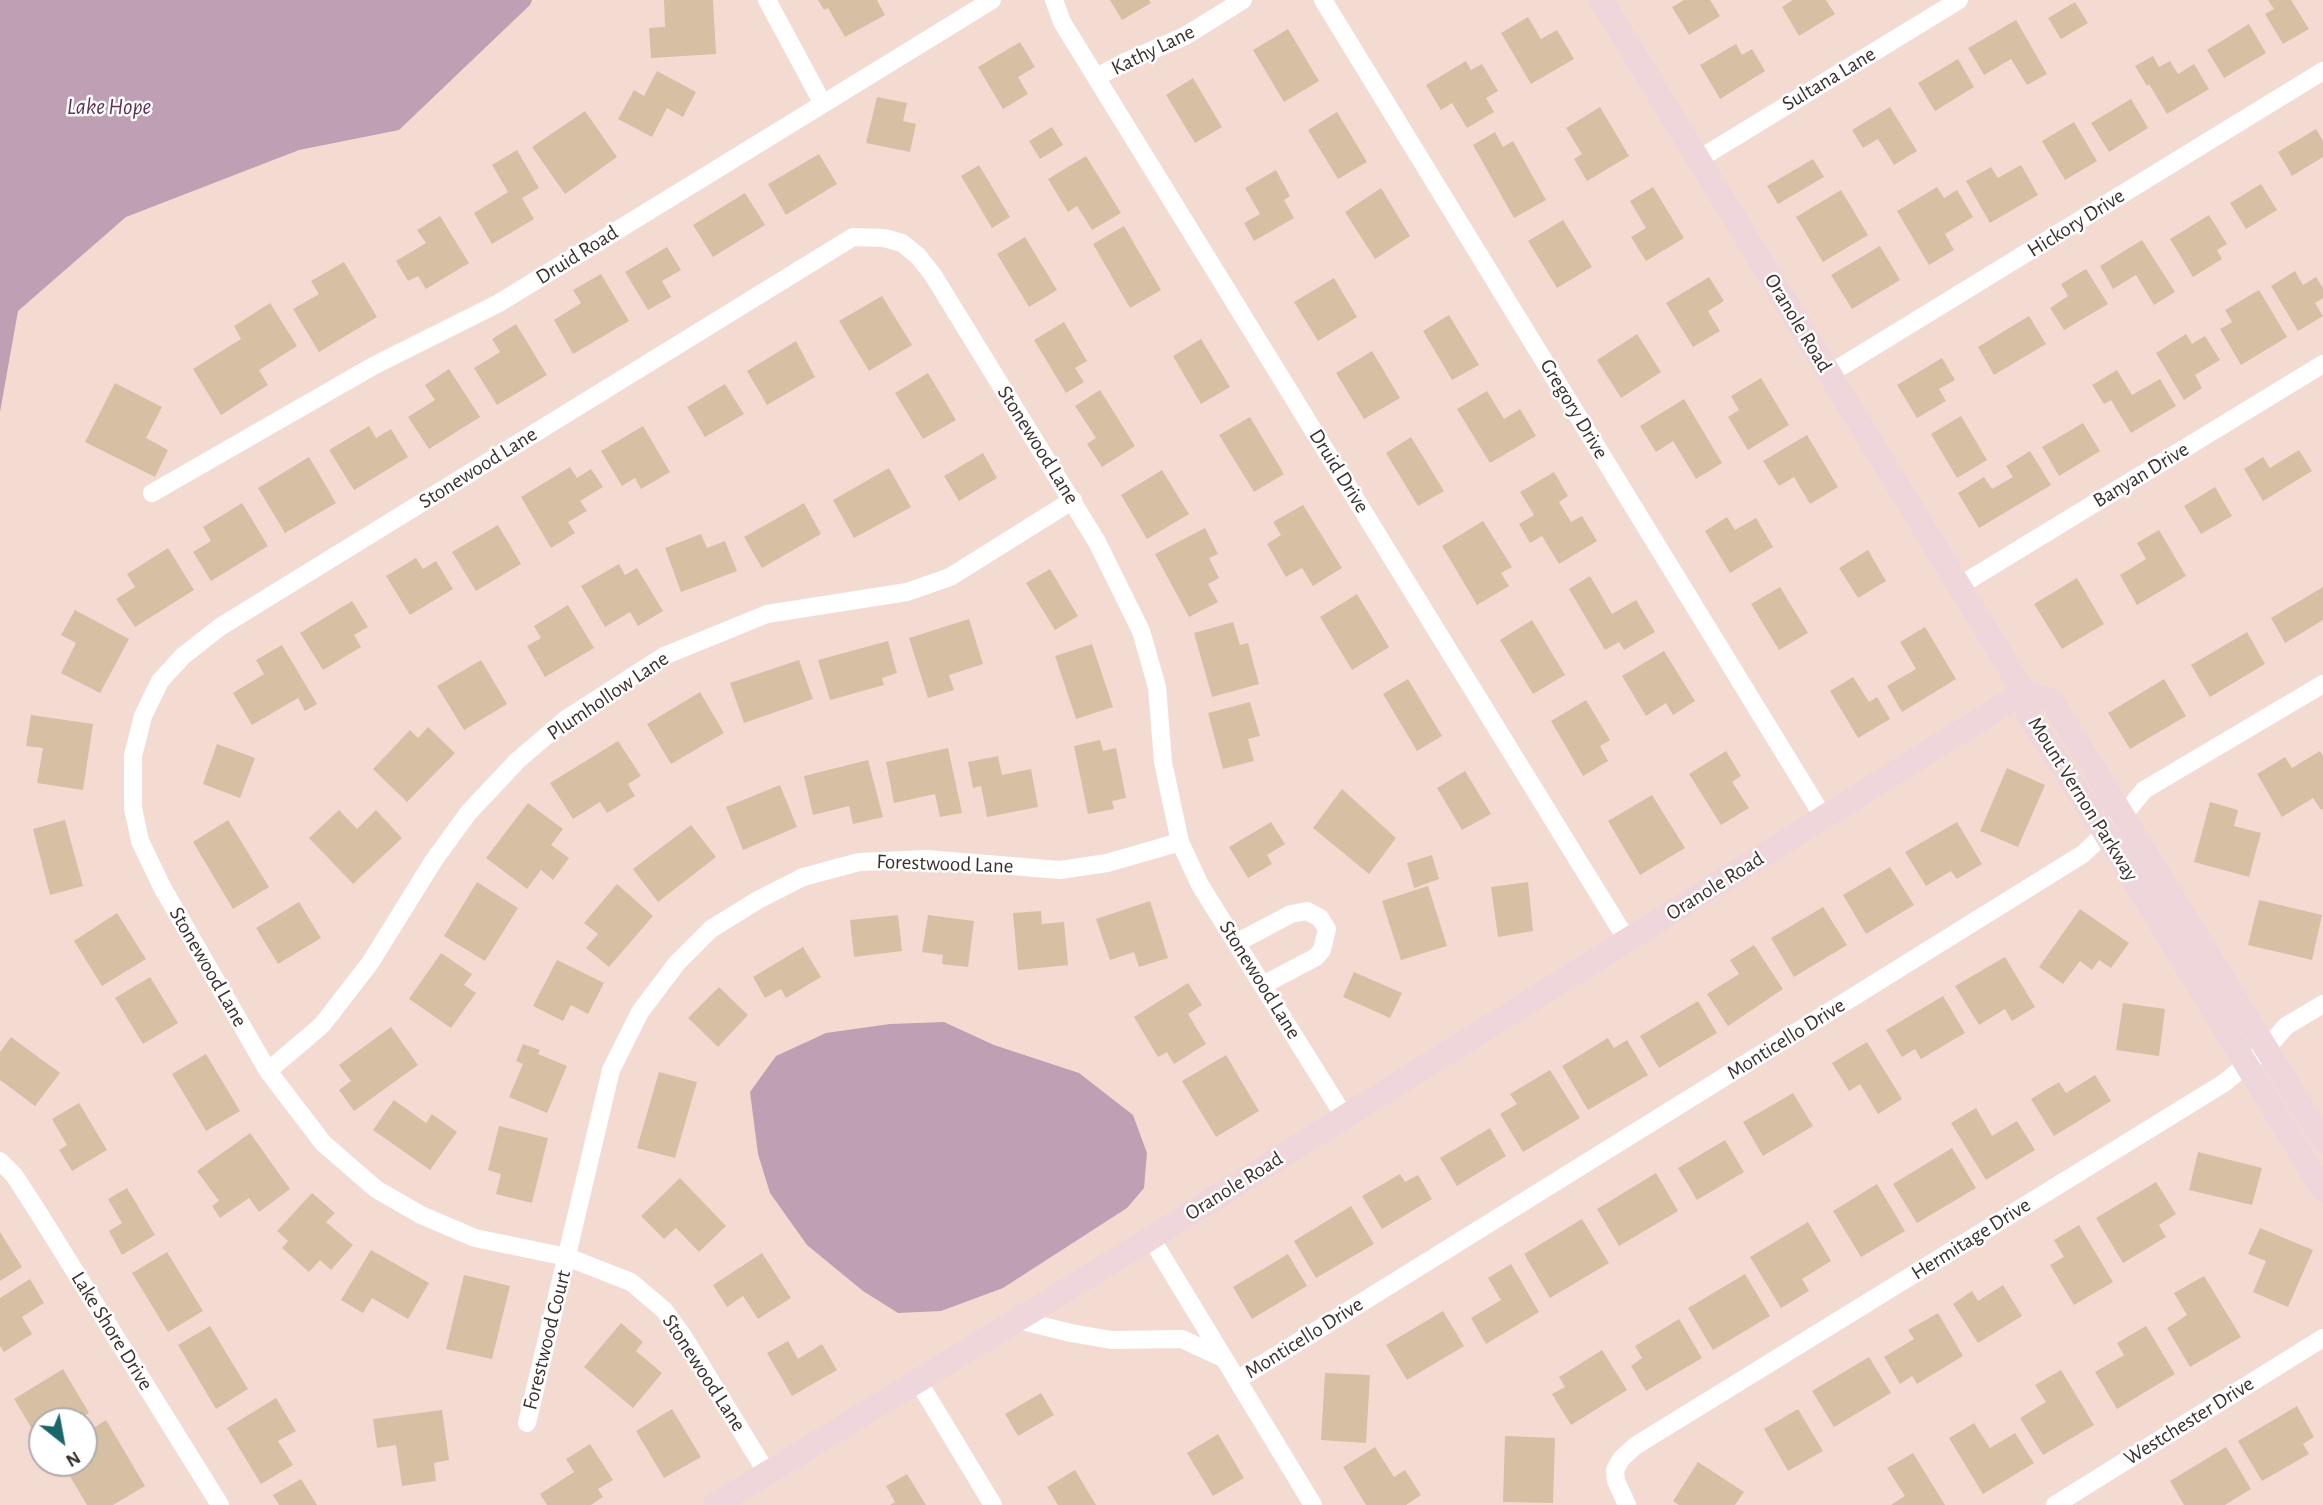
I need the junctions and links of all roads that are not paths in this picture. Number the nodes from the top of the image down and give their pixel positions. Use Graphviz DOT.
graph roads {
  1 [pos="767,0"];
  2 [pos="992,0"];
  3 [pos="1054,0"];
  4 [pos="1244,0"];
  5 [pos="1323,0"];
  6 [pos="1601,0"];
  7 [pos="1959,0"];
  8 [pos="2323,71"];
  9 [pos="1097,77"];
  10 [pos="823,104"];
  11 [pos="1699,159"];
  12 [pos="2323,364"];
  13 [pos="1829,374"];
  14 [pos="152,493"];
  15 [pos="1073,500"];
  16 [pos="1959,586"];
  17 [pos="2323,684"];
  18 [pos="2024,692"];
  19 [pos="1824,818"];
  20 [pos="2114,825"];
  21 [pos="1180,842"];
  22 [pos="1627,940"];
  23 [pos="1236,943"];
  24 [pos="1263,985"];
  25 [pos="2323,1004"];
  26 [pos="2267,1048"];
  27 [pos="2247,1065"];
  28 [pos="268,1071"];
  29 [pos="1344,1116"];
  30 [pos="2323,1141"];
  31 [pos="0,1161"];
  32 [pos="2323,1190"];
  33 [pos="1151,1238"];
  34 [pos="567,1257"];
  35 [pos="1018,1320"];
  36 [pos="2323,1338"];
  37 [pos="1223,1358"];
  38 [pos="1237,1380"];
  39 [pos="918,1381"];
  40 [pos="527,1423"];
  41 [pos="766,1473"];
  42 [pos="220,1505"];
  43 [pos="715,1505"];
  44 [pos="993,1505"];
  45 [pos="1313,1505"];
  46 [pos="1628,1505"];
  47 [pos="2055,1505"];
  1 -- 10 [label="street"];
  2 -- 10 [label="street, Druid Road"];
  3 -- 9 [label="street, Druid Drive"];
  4 -- 9 [label="street, Kathy Lane"];
  5 -- 19 [label="street, Gregory Drive"];
  6 -- 11 [label="street, Oranole Road"];
  7 -- 11 [label="street, Sultana Lane"];
  8 -- 13 [label="street, Hickory Drive"];
  9 -- 22 [label="street, Druid Drive"];
  10 -- 14 [label="street, Druid Road"];
  11 -- 13 [label="street, Oranole Road"];
  12 -- 16 [label="street, Banyan Drive"];
  13 -- 16 [label="street, Oranole Road"];
  15 -- 21 [label="street, Stonewood Lane"];
  15 -- 28 [label="street, Plumhollow Lane"];
  15 -- 28 [label="street, Stonewood Lane"];
  16 -- 18 [label="street, Oranole Road"];
  17 -- 20 [label="street, Monticello Drive"];
  18 -- 19 [label="street, Oranole Road"];
  18 -- 20 [label="street, Mount Vernon Parkway"];
  19 -- 22 [label="street, Oranole Road"];
  20 -- 26 [label="street, Mount Vernon Parkway"];
  20 -- 27 [label="street, Mount Vernon Parkway"];
  20 -- 38 [label="street, Monticello Drive"];
  21 -- 23 [label="street, Stonewood Lane"];
  21 -- 34 [label="street, Forestwood Lane"];
  22 -- 29 [label="street, Oranole Road"];
  23 -- 24 [label="street, Stonewood Lane"];
  23 -- 24 [label="street"];
  24 -- 29 [label="street, Stonewood Lane"];
  25 -- 26 [label="street, Hermitage Drive"];
  26 -- 27 [label="street, Hermitage Drive"];
  26 -- 30 [label="street, Mount Vernon Parkway"];
  27 -- 32 [label="street, Mount Vernon Parkway"];
  27 -- 46 [label="street, Hermitage Drive"];
  28 -- 34 [label="street, Stonewood Lane"];
  29 -- 33 [label="street, Oranole Road"];
  31 -- 42 [label="street, Lake Shore Drive"];
  33 -- 35 [label="street, Oranole Road"];
  33 -- 37 [label="street"];
  34 -- 40 [label="street, Forestwood Court"];
  34 -- 41 [label="street, Stonewood Lane"];
  35 -- 37 [label="street"];
  35 -- 39 [label="street, Oranole Road"];
  36 -- 47 [label="street, Westchester Drive"];
  37 -- 38 [label="street"];
  38 -- 45 [label="street"];
  39 -- 41 [label="street, Oranole Road"];
  39 -- 44 [label="street"];
  41 -- 43 [label="street, Oranole Road"];
}
